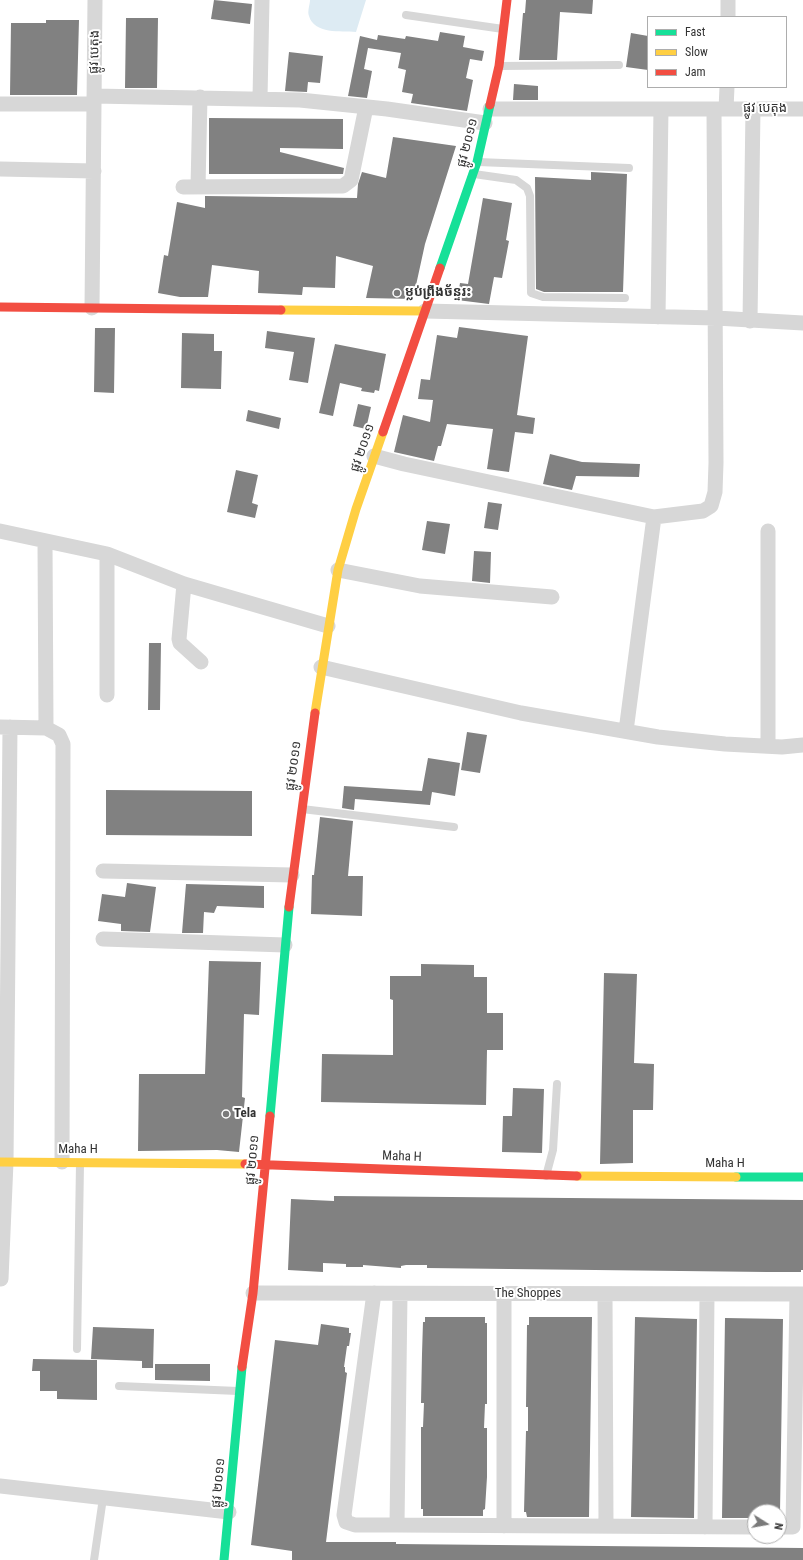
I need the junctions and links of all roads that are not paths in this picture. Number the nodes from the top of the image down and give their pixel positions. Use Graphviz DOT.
graph roads {
  1 [pos="95,0"];
  2 [pos="262,0"];
  3 [pos="507,0"];
  4 [pos="728,0"];
  5 [pos="406,15"];
  6 [pos="728,16"];
  7 [pos="504,29"];
  8 [pos="619,65"];
  9 [pos="500,66"];
  10 [pos="727,88"];
  11 [pos="200,97"];
  12 [pos="260,98"];
  13 [pos="94,100"];
  14 [pos="0,104"];
  15 [pos="366,107"];
  16 [pos="661,109"];
  17 [pos="720,109"];
  18 [pos="753,109"];
  19 [pos="803,109"];
  20 [pos="487,116"];
  21 [pos="477,162"];
  22 [pos="629,168"];
  23 [pos="0,169"];
  24 [pos="94,171"];
  25 [pos="473,174"];
  26 [pos="183,187"];
  27 [pos="198,187"];
  28 [pos="625,298"];
  29 [pos="0,307"];
  30 [pos="92,308"];
  31 [pos="425,311"];
  32 [pos="658,317"];
  33 [pos="716,318"];
  34 [pos="750,321"];
  35 [pos="803,323"];
  36 [pos="374,456"];
  37 [pos="654,517"];
  38 [pos="0,531"];
  39 [pos="768,531"];
  40 [pos="45,542"];
  41 [pos="107,554"];
  42 [pos="338,570"];
  43 [pos="184,584"];
  44 [pos="552,598"];
  45 [pos="328,626"];
  46 [pos="201,662"];
  47 [pos="321,667"];
  48 [pos="107,696"];
  49 [pos="5,727"];
  50 [pos="46,728"];
  51 [pos="626,731"];
  52 [pos="803,745"];
  53 [pos="768,746"];
  54 [pos="301,809"];
  55 [pos="454,827"];
  56 [pos="103,871"];
  57 [pos="292,875"];
  58 [pos="103,939"];
  59 [pos="285,945"];
  60 [pos="557,1084"];
  61 [pos="3,1162"];
  62 [pos="62,1162"];
  63 [pos="80,1162"];
  64 [pos="265,1164"];
  65 [pos="546,1176"];
  66 [pos="803,1177"];
  67 [pos="1,1279"];
  68 [pos="253,1293"];
  69 [pos="374,1293"];
  70 [pos="400,1294"];
  71 [pos="504,1294"];
  72 [pos="605,1294"];
  73 [pos="707,1294"];
  74 [pos="800,1294"];
  75 [pos="77,1349"];
  76 [pos="119,1386"];
  77 [pos="239,1391"];
  78 [pos="0,1486"];
  79 [pos="102,1498"];
  80 [pos="229,1512"];
  81 [pos="397,1525"];
  82 [pos="504,1526"];
  83 [pos="606,1526"];
  84 [pos="705,1527"];
  85 [pos="747,1527"];
  86 [pos="787,1527"];
  87 [pos="94,1560"];
  88 [pos="224,1560"];
  1 -- 13 [label="street, ផ្លូវ បេតុង"];
  2 -- 12 [label="street"];
  3 -- 7 [label="main road, ផ្លូវ ២០១១"];
  4 -- 6 [label="street"];
  5 -- 7 [label="lane"];
  7 -- 9 [label="main road, ផ្លូវ ២០១១"];
  8 -- 9 [label="lane"];
  9 -- 20 [label="main road, ផ្លូវ ២០១១"];
  10 -- 17 [label="street"];
  11 -- 12 [label="street, ផ្លូវ បេតុង"];
  11 -- 13 [label="street, ផ្លូវ បេតុង"];
  11 -- 27 [label="street"];
  12 -- 15 [label="street, ផ្លូវ បេតុង"];
  13 -- 14 [label="street, ផ្លូវ បេតុង"];
  13 -- 24 [label="street, ផ្លូវ បេតុង"];
  15 -- 20 [label="street, ផ្លូវ បេតុង"];
  15 -- 27 [label="street"];
  16 -- 17 [label="street, ផ្លូវ បេតុង"];
  16 -- 20 [label="street, ផ្លូវ បេតុង"];
  16 -- 32 [label="street"];
  17 -- 18 [label="street, ផ្លូវ បេតុង"];
  17 -- 33 [label="street"];
  18 -- 19 [label="street, ផ្លូវ បេតុង"];
  18 -- 34 [label="street"];
  20 -- 21 [label="main road, ផ្លូវ ២០១១"];
  21 -- 22 [label="lane"];
  21 -- 25 [label="main road, ផ្លូវ ២០១១"];
  23 -- 24 [label="street"];
  24 -- 30 [label="street, ផ្លូវ បេតុង"];
  25 -- 28 [label="lane"];
  25 -- 31 [label="main road, ផ្លូវ ២០១១"];
  26 -- 27 [label="street"];
  29 -- 30 [label="main road"];
  30 -- 31 [label="main road"];
  31 -- 32 [label="street"];
  31 -- 36 [label="main road, ផ្លូវ ២០១១"];
  32 -- 33 [label="street"];
  33 -- 34 [label="street"];
  33 -- 37 [label="street"];
  34 -- 35 [label="street"];
  36 -- 37 [label="street"];
  36 -- 42 [label="main road, ផ្លូវ ២០១១"];
  37 -- 51 [label="street"];
  38 -- 40 [label="street"];
  39 -- 53 [label="street"];
  40 -- 41 [label="street"];
  40 -- 50 [label="street"];
  41 -- 43 [label="street"];
  41 -- 48 [label="street"];
  42 -- 44 [label="street"];
  42 -- 45 [label="main road, ផ្លូវ ២០១១"];
  43 -- 45 [label="street"];
  43 -- 46 [label="street"];
  45 -- 47 [label="main road, ផ្លូវ ២០១១"];
  47 -- 51 [label="street"];
  47 -- 54 [label="main road, ផ្លូវ ២០១១"];
  49 -- 50 [label="street"];
  49 -- 61 [label="street"];
  50 -- 62 [label="street"];
  51 -- 53 [label="street"];
  52 -- 53 [label="street"];
  54 -- 55 [label="lane"];
  54 -- 57 [label="main road, ផ្លូវ ២០១១"];
  56 -- 57 [label="street"];
  57 -- 59 [label="main road, ផ្លូវ ២០១១"];
  58 -- 59 [label="street"];
  59 -- 64 [label="main road, ផ្លូវ ២០១១"];
  60 -- 65 [label="lane"];
  61 -- 62 [label="main road, Maha H"];
  61 -- 67 [label="street"];
  62 -- 63 [label="main road, Maha H"];
  63 -- 64 [label="main road, Maha H"];
  63 -- 75 [label="lane"];
  64 -- 65 [label="main road, Maha H"];
  64 -- 68 [label="main road, ផ្លូវ ២០១១"];
  65 -- 66 [label="main road, Maha H"];
  68 -- 69 [label="street, The Shoppes"];
  68 -- 77 [label="main road, ផ្លូវ ២០១១"];
  69 -- 70 [label="street, The Shoppes"];
  69 -- 81 [label="street"];
  70 -- 71 [label="street, The Shoppes"];
  70 -- 81 [label="street"];
  71 -- 72 [label="street, The Shoppes"];
  71 -- 82 [label="street"];
  72 -- 73 [label="street, The Shoppes"];
  72 -- 83 [label="street"];
  73 -- 74 [label="street, The Shoppes"];
  73 -- 84 [label="street"];
  74 -- 86 [label="street"];
  76 -- 77 [label="lane"];
  77 -- 80 [label="main road, ផ្លូវ ២០១១"];
  78 -- 79 [label="street"];
  79 -- 80 [label="street"];
  79 -- 87 [label="lane"];
  80 -- 88 [label="main road, ផ្លូវ ២០១១"];
  81 -- 82 [label="street"];
  82 -- 83 [label="street"];
  83 -- 84 [label="street"];
  84 -- 85 [label="street"];
}
